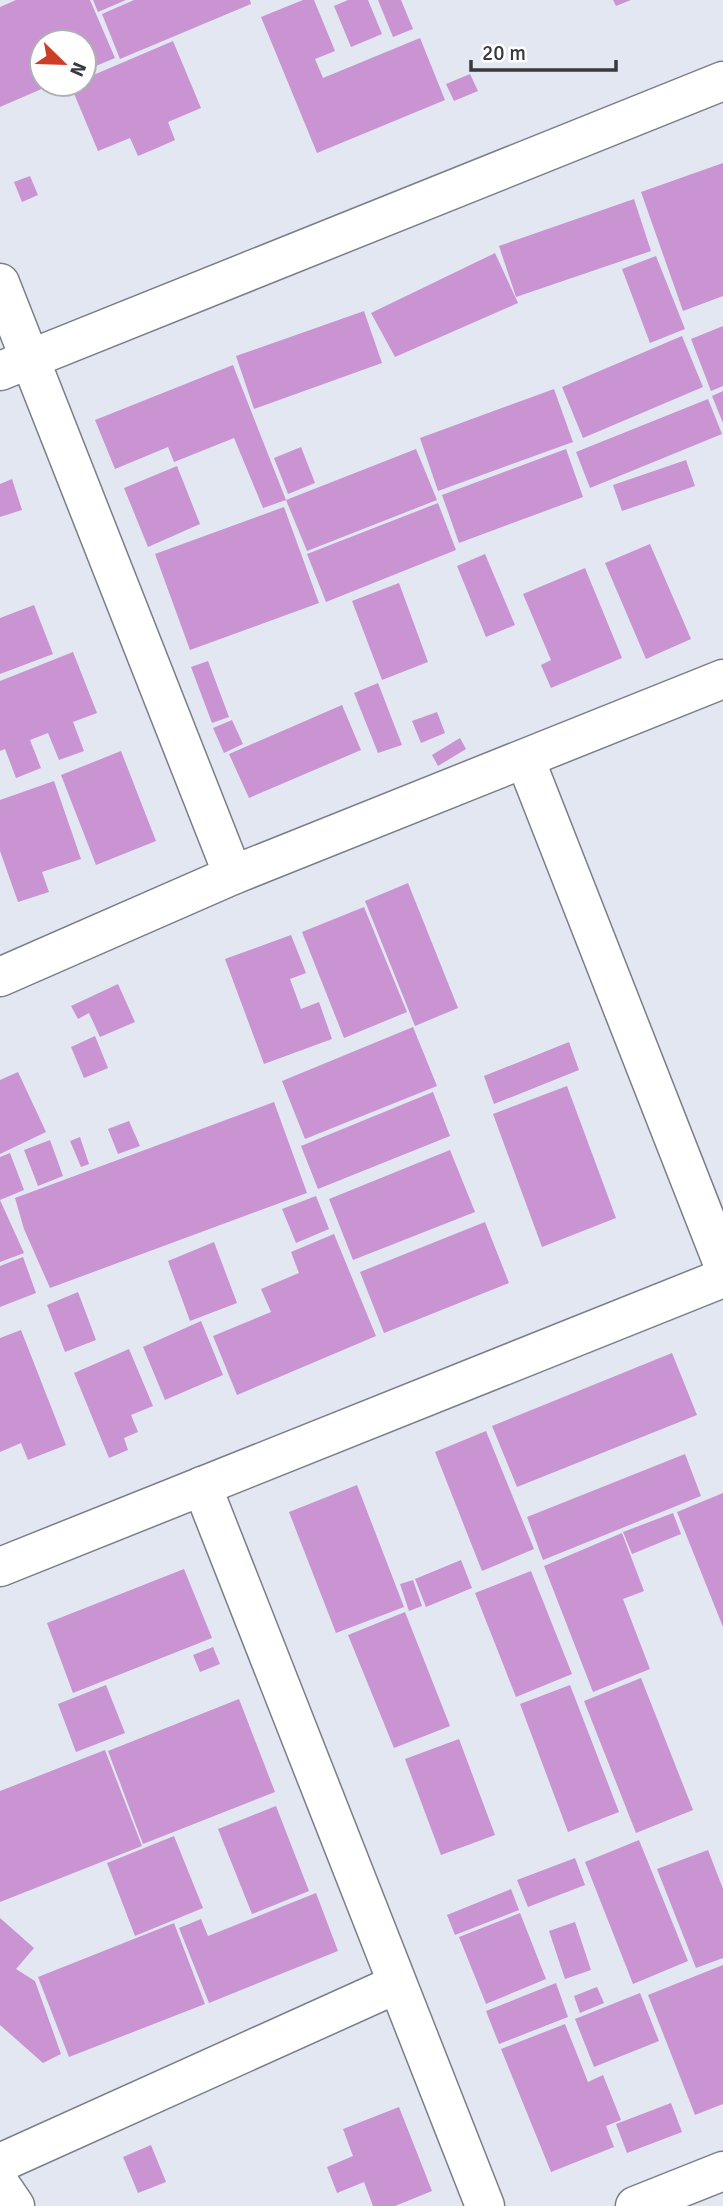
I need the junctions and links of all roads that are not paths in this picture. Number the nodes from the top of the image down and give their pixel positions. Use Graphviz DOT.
graph roads {
  1 [pos="723,81"];
  2 [pos="0,283"];
  3 [pos="15,365"];
  4 [pos="723,679"];
  5 [pos="525,759"];
  6 [pos="233,875"];
  7 [pos="0,977"];
  8 [pos="723,1264"];
  9 [pos="723,1278"];
  10 [pos="202,1486"];
  11 [pos="0,1567"];
  12 [pos="397,1984"];
  13 [pos="0,2163"];
  14 [pos="723,2171"];
  15 [pos="0,2184"];
  16 [pos="15,2206"];
  17 [pos="485,2206"];
  18 [pos="635,2206"];
  1 -- 3 [label="street"];
  2 -- 3 [label="street"];
  3 -- 6 [label="street"];
  4 -- 5 [label="street"];
  5 -- 6 [label="street"];
  5 -- 8 [label="street"];
  6 -- 7 [label="street"];
  9 -- 10 [label="street"];
  10 -- 11 [label="street"];
  10 -- 12 [label="street"];
  12 -- 13 [label="street"];
  12 -- 17 [label="street"];
  14 -- 18 [label="street"];
  15 -- 16 [label="street"];
}
